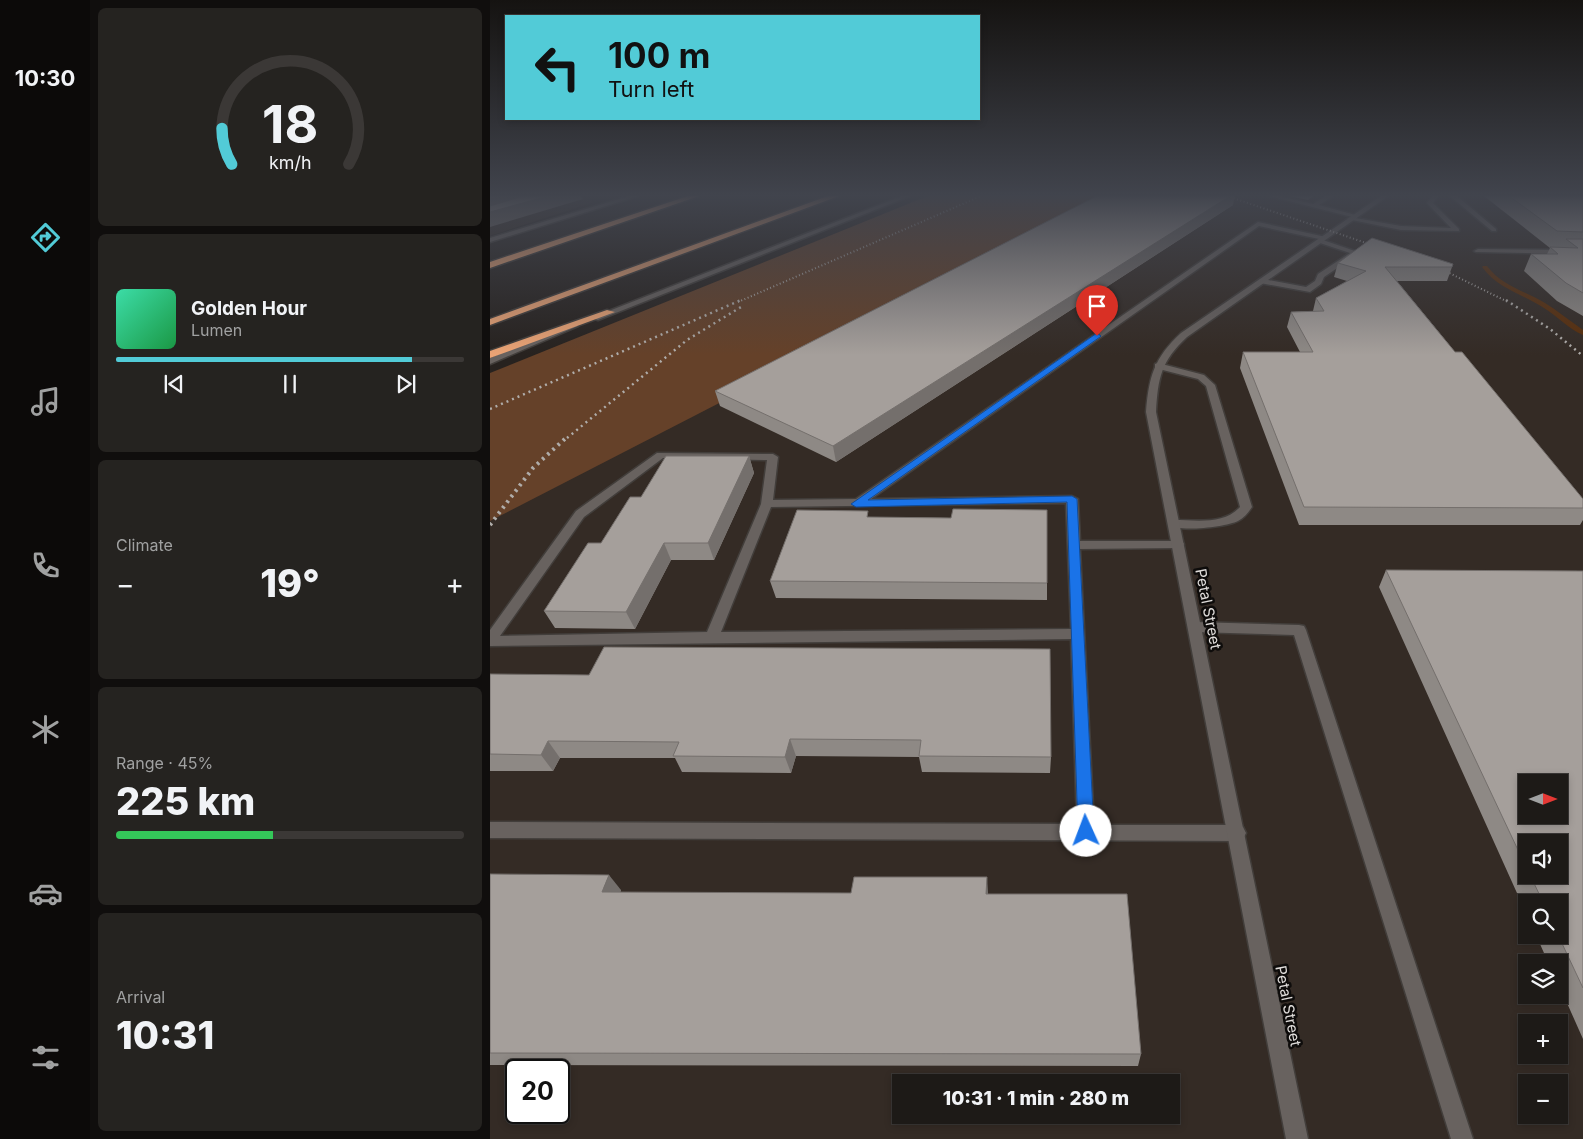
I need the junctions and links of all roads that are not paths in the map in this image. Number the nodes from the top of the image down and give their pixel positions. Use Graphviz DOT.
graph roads {
  1 [pos="518,249"];
  2 [pos="532,249"];
  3 [pos="689,249"];
  4 [pos="771,249"];
  5 [pos="1222,249"];
  6 [pos="1308,249"];
  7 [pos="1346,249"];
  8 [pos="1478,251"];
  9 [pos="1583,252"];
  10 [pos="490,263"];
  11 [pos="1263,281"];
  12 [pos="610,312"];
  13 [pos="490,322"];
  14 [pos="490,355"];
  15 [pos="490,361"];
  16 [pos="1158,366"];
  17 [pos="767,504"];
  18 [pos="856,504"];
  19 [pos="1174,524"];
  20 [pos="1178,544"];
  21 [pos="1074,545"];
  22 [pos="1195,627"];
  23 [pos="1078,634"];
  24 [pos="712,637"];
  25 [pos="490,641"];
  26 [pos="490,830"];
  27 [pos="1086,831"];
  28 [pos="1237,833"];
  29 [pos="1297,1139"];
  30 [pos="1462,1139"];
  1 -- 10 [label="highway"];
  2 -- 10 [label="highway"];
  3 -- 13 [label="highway"];
  4 -- 12 [label="street"];
  5 -- 18 [label="street"];
  6 -- 11 [label="street, Petal Street"];
  7 -- 11 [label="street"];
  8 -- 9 [label="street"];
  11 -- 16 [label="street, Petal Street"];
  12 -- 14 [label="highway"];
  12 -- 15 [label="street"];
  16 -- 19 [label="street, Petal Street"];
  16 -- 19 [label="street"];
  17 -- 18 [label="street"];
  17 -- 24 [label="street"];
  17 -- 25 [label="street"];
  18 -- 21 [label="street"];
  19 -- 20 [label="street, Petal Street"];
  20 -- 21 [label="street"];
  20 -- 22 [label="street, Petal Street"];
  21 -- 23 [label="street"];
  22 -- 28 [label="street, Petal Street"];
  22 -- 30 [label="street"];
  23 -- 24 [label="street"];
  23 -- 27 [label="street"];
  24 -- 25 [label="street"];
  26 -- 27 [label="street"];
  27 -- 28 [label="street"];
  28 -- 29 [label="street, Petal Street"];
}
